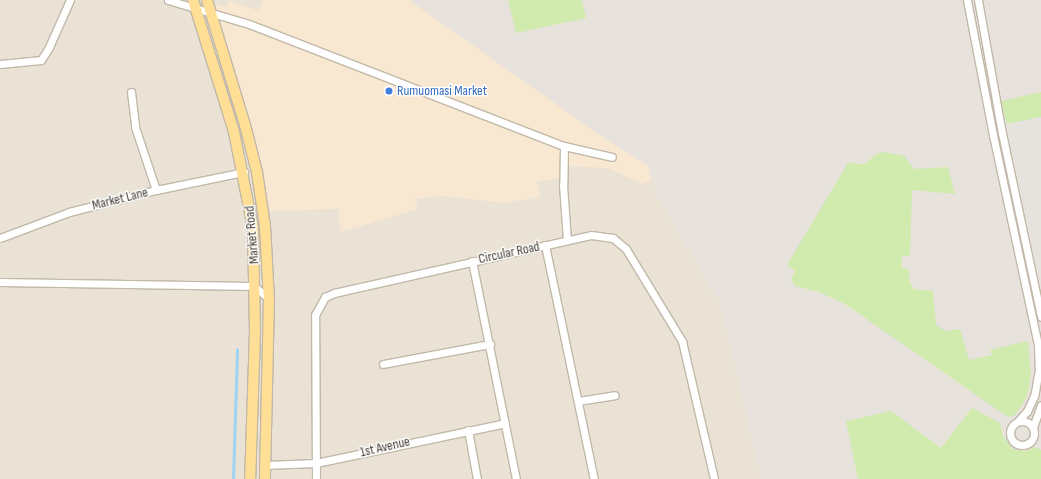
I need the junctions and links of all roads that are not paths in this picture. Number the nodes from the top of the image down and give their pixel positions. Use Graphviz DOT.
graph roads {
  1 [pos="70,0"];
  2 [pos="168,0"];
  3 [pos="207,0"];
  4 [pos="967,0"];
  5 [pos="978,0"];
  6 [pos="194,4"];
  7 [pos="210,12"];
  8 [pos="0,64"];
  9 [pos="131,92"];
  10 [pos="564,146"];
  11 [pos="612,157"];
  12 [pos="244,172"];
  13 [pos="156,190"];
  14 [pos="0,238"];
  15 [pos="567,240"];
  16 [pos="545,245"];
  17 [pos="472,261"];
  18 [pos="0,282"];
  19 [pos="254,286"];
  20 [pos="269,299"];
  21 [pos="1041,316"];
  22 [pos="490,344"];
  23 [pos="383,364"];
  24 [pos="615,395"];
  25 [pos="578,402"];
  26 [pos="1041,405"];
  27 [pos="1020,420"];
  28 [pos="505,423"];
  29 [pos="1034,427"];
  30 [pos="468,430"];
  31 [pos="316,463"];
  32 [pos="265,465"];
  33 [pos="250,479"];
  34 [pos="265,479"];
  35 [pos="316,479"];
  36 [pos="477,479"];
  37 [pos="516,479"];
  38 [pos="594,479"];
  39 [pos="714,479"];
  1 -- 8 [label="street"];
  2 -- 6 [label="street"];
  3 -- 7 [label="main road, Market Road"];
  4 -- 27 [label="street"];
  5 -- 21 [label="street"];
  6 -- 7 [label="street"];
  6 -- 12 [label="main road, Market Road"];
  7 -- 10 [label="street"];
  7 -- 20 [label="main road, Market Road"];
  9 -- 13 [label="street"];
  10 -- 11 [label="street"];
  10 -- 15 [label="street"];
  12 -- 13 [label="street, Market Lane"];
  12 -- 19 [label="main road, Market Road"];
  13 -- 14 [label="street, Market Lane"];
  15 -- 16 [label="street, Circular Road"];
  15 -- 39 [label="street, Circular Road"];
  16 -- 17 [label="street, Circular Road"];
  16 -- 25 [label="street"];
  17 -- 22 [label="street"];
  17 -- 31 [label="street, Circular Road"];
  18 -- 19 [label="street"];
  19 -- 20 [label="street"];
  19 -- 33 [label="main road, Market Road"];
  20 -- 32 [label="main road, Market Road"];
  22 -- 23 [label="street"];
  22 -- 28 [label="street"];
  24 -- 25 [label="street"];
  25 -- 38 [label="street"];
  26 -- 29 [label="street"];
  27 -- 29 [label="street"];
  27 -- 29 [label="street"];
  28 -- 30 [label="street, 1st Avenue"];
  28 -- 37 [label="street"];
  30 -- 31 [label="street, 1st Avenue"];
  30 -- 36 [label="street"];
  31 -- 32 [label="street, 1st Avenue"];
  31 -- 35 [label="street, Circular Road"];
  32 -- 34 [label="main road, Market Road"];
}
